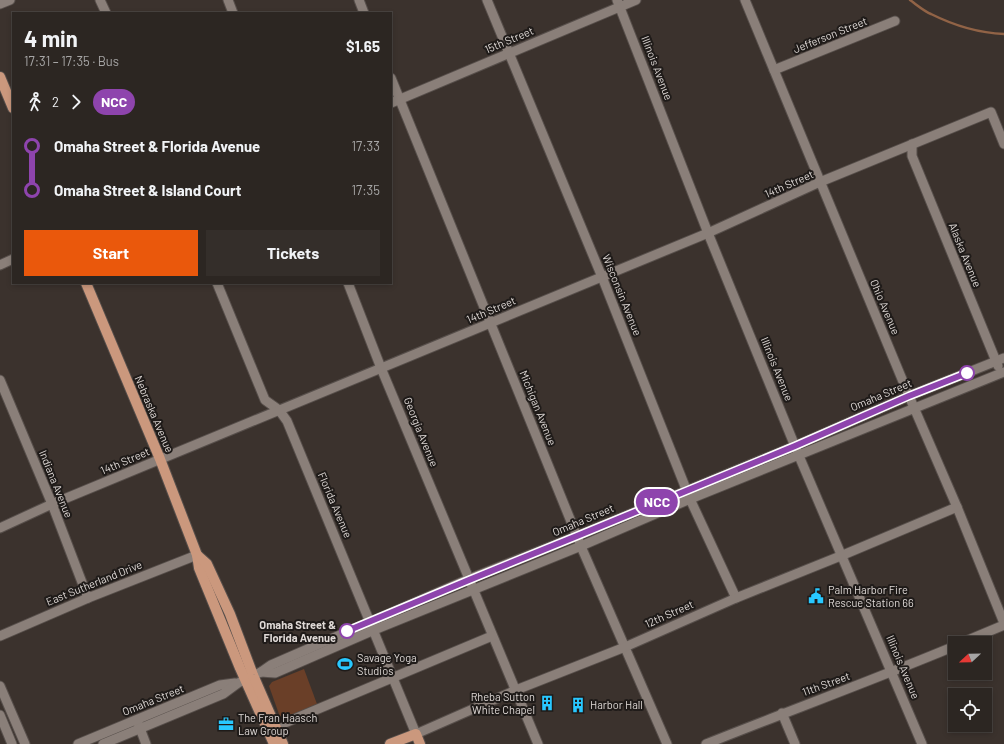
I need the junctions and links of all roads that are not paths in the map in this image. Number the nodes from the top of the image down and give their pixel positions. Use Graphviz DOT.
graph roads {
  1 [pos="10,0"];
  2 [pos="100,0"];
  3 [pos="228,0"];
  4 [pos="359,0"];
  5 [pos="487,0"];
  6 [pos="636,0"];
  7 [pos="745,0"];
  8 [pos="0,4"];
  9 [pos="618,4"];
  10 [pos="106,12"];
  11 [pos="233,12"];
  12 [pos="364,12"];
  13 [pos="895,21"];
  14 [pos="509,53"];
  15 [pos="774,70"];
  16 [pos="0,77"];
  17 [pos="392,84"];
  18 [pos="395,101"];
  19 [pos="12,106"];
  20 [pos="912,144"];
  21 [pos="1004,144"];
  22 [pos="820,182"];
  23 [pos="708,233"];
  24 [pos="12,259"];
  25 [pos="0,265"];
  26 [pos="602,276"];
  27 [pos="86,284"];
  28 [pos="217,284"];
  29 [pos="348,284"];
  30 [pos="490,323"];
  31 [pos="1000,360"];
  32 [pos="381,368"];
  33 [pos="1003,374"];
  34 [pos="0,380"];
  35 [pos="909,396"];
  36 [pos="914,408"];
  37 [pos="279,410"];
  38 [pos="795,446"];
  39 [pos="799,456"];
  40 [pos="160,459"];
  41 [pos="687,490"];
  42 [pos="690,499"];
  43 [pos="52,504"];
  44 [pos="957,507"];
  45 [pos="0,528"];
  46 [pos="577,536"];
  47 [pos="581,546"];
  48 [pos="197,555"];
  49 [pos="842,555"];
  50 [pos="469,580"];
  51 [pos="473,590"];
  52 [pos="88,598"];
  53 [pos="736,598"];
  54 [pos="1004,624"];
  55 [pos="372,625"];
  56 [pos="0,636"];
  57 [pos="492,636"];
  58 [pos="977,636"];
  59 [pos="625,647"];
  60 [pos="948,649"];
  61 [pos="891,672"];
  62 [pos="250,677"];
  63 [pos="393,678"];
  64 [pos="0,686"];
  65 [pos="516,690"];
  66 [pos="782,713"];
  67 [pos="0,715"];
  68 [pos="136,719"];
  69 [pos="275,727"];
  70 [pos="140,728"];
  71 [pos="416,734"];
  72 [pos="12,744"];
  73 [pos="25,744"];
  74 [pos="78,744"];
  75 [pos="103,744"];
  76 [pos="146,744"];
  77 [pos="274,744"];
  78 [pos="283,744"];
  79 [pos="390,744"];
  80 [pos="420,744"];
  81 [pos="538,744"];
  82 [pos="667,744"];
  83 [pos="706,744"];
  84 [pos="795,744"];
  85 [pos="922,744"];
  1 -- 8 [label="street"];
  2 -- 10 [label="street"];
  3 -- 11 [label="street"];
  4 -- 12 [label="street"];
  5 -- 14 [label="street, Wisconsin Avenue"];
  6 -- 9 [label="street, 15th Street"];
  7 -- 15 [label="street, Ohio Avenue"];
  9 -- 14 [label="street, 15th Street"];
  9 -- 23 [label="street, Illinois Avenue"];
  13 -- 15 [label="street, Jefferson Street"];
  14 -- 18 [label="street, 15th Street"];
  14 -- 26 [label="street, Wisconsin Avenue"];
  15 -- 22 [label="street, Ohio Avenue"];
  16 -- 19 [label="main road"];
  17 -- 18 [label="street, Michigan Avenue"];
  18 -- 30 [label="street, Michigan Avenue"];
  20 -- 21 [label="street, 14th Street"];
  20 -- 22 [label="street, 14th Street"];
  20 -- 31 [label="street, Alaska Avenue"];
  22 -- 23 [label="street, 14th Street"];
  22 -- 35 [label="street, Ohio Avenue"];
  23 -- 26 [label="street, 14th Street"];
  23 -- 38 [label="street, Illinois Avenue"];
  24 -- 25 [label="street"];
  26 -- 30 [label="street, 14th Street"];
  26 -- 41 [label="street, Wisconsin Avenue"];
  27 -- 40 [label="main road, Nebraska Avenue"];
  28 -- 37 [label="street, Florida Avenue"];
  29 -- 32 [label="street, Georgia Avenue"];
  30 -- 32 [label="street, 14th Street"];
  30 -- 46 [label="street, Michigan Avenue"];
  31 -- 33 [label="street, Alaska Avenue"];
  31 -- 35 [label="street, Omaha Street"];
  32 -- 37 [label="street, 14th Street"];
  32 -- 50 [label="street, Georgia Avenue"];
  33 -- 36 [label="street, Omaha Street"];
  34 -- 43 [label="street, Indiana Avenue"];
  35 -- 36 [label="street, Ohio Avenue"];
  35 -- 38 [label="street, Omaha Street"];
  36 -- 39 [label="street, Omaha Street"];
  36 -- 44 [label="street, Ohio Avenue"];
  37 -- 40 [label="street, 14th Street"];
  37 -- 55 [label="street, Florida Avenue"];
  38 -- 39 [label="street, Illinois Avenue"];
  38 -- 41 [label="street, Omaha Street"];
  39 -- 42 [label="street, Omaha Street"];
  39 -- 49 [label="street, Illinois Avenue"];
  40 -- 43 [label="street, 14th Street"];
  40 -- 48 [label="main road, Nebraska Avenue"];
  41 -- 42 [label="street, Wisconsin Avenue"];
  41 -- 46 [label="street, Omaha Street"];
  42 -- 47 [label="street, Omaha Street"];
  42 -- 53 [label="street, Wisconsin Avenue"];
  43 -- 45 [label="street, 14th Street"];
  43 -- 52 [label="street, Indiana Avenue"];
  44 -- 49 [label="street, 12th Street"];
  44 -- 54 [label="street, Ohio Avenue"];
  46 -- 47 [label="street, Michigan Avenue"];
  46 -- 50 [label="street, Omaha Street"];
  47 -- 51 [label="street, Omaha Street"];
  47 -- 59 [label="street, Michigan Avenue"];
  48 -- 52 [label="street, East Sutherland Drive"];
  48 -- 62 [label="main road, Nebraska Avenue"];
  49 -- 53 [label="street, 12th Street"];
  49 -- 61 [label="street, Illinois Avenue"];
  50 -- 51 [label="street, Georgia Avenue"];
  50 -- 55 [label="street, Omaha Street"];
  51 -- 55 [label="street, Omaha Street"];
  51 -- 57 [label="street, Georgia Avenue"];
  52 -- 56 [label="street, East Sutherland Drive"];
  53 -- 59 [label="street, 12th Street"];
  54 -- 58 [label="street"];
  55 -- 62 [label="street, Omaha Street"];
  55 -- 63 [label="street, Florida Avenue"];
  57 -- 63 [label="street"];
  57 -- 65 [label="street"];
  59 -- 65 [label="street, 12th Street"];
  59 -- 82 [label="street, Michigan Avenue"];
  60 -- 61 [label="street, 11th Street"];
  61 -- 66 [label="street, 11th Street"];
  61 -- 85 [label="street, Illinois Avenue"];
  62 -- 68 [label="street, Omaha Street"];
  62 -- 69 [label="main road, Nebraska Avenue"];
  62 -- 70 [label="street, Omaha Street"];
  62 -- 77 [label="main road, Nebraska Avenue"];
  63 -- 69 [label="street"];
  63 -- 71 [label="street, Florida Avenue"];
  64 -- 73 [label="street"];
  65 -- 71 [label="street, 12th Street"];
  65 -- 81 [label="street"];
  66 -- 83 [label="street, 11th Street"];
  66 -- 84 [label="street"];
  67 -- 72 [label="street"];
  68 -- 70 [label="street"];
  68 -- 74 [label="street, Omaha Street"];
  69 -- 78 [label="main road, Nebraska Avenue"];
  70 -- 75 [label="street, Omaha Street"];
  70 -- 76 [label="street"];
  71 -- 79 [label="main road, 12th Street"];
  71 -- 80 [label="main road, Florida Avenue"];
}
